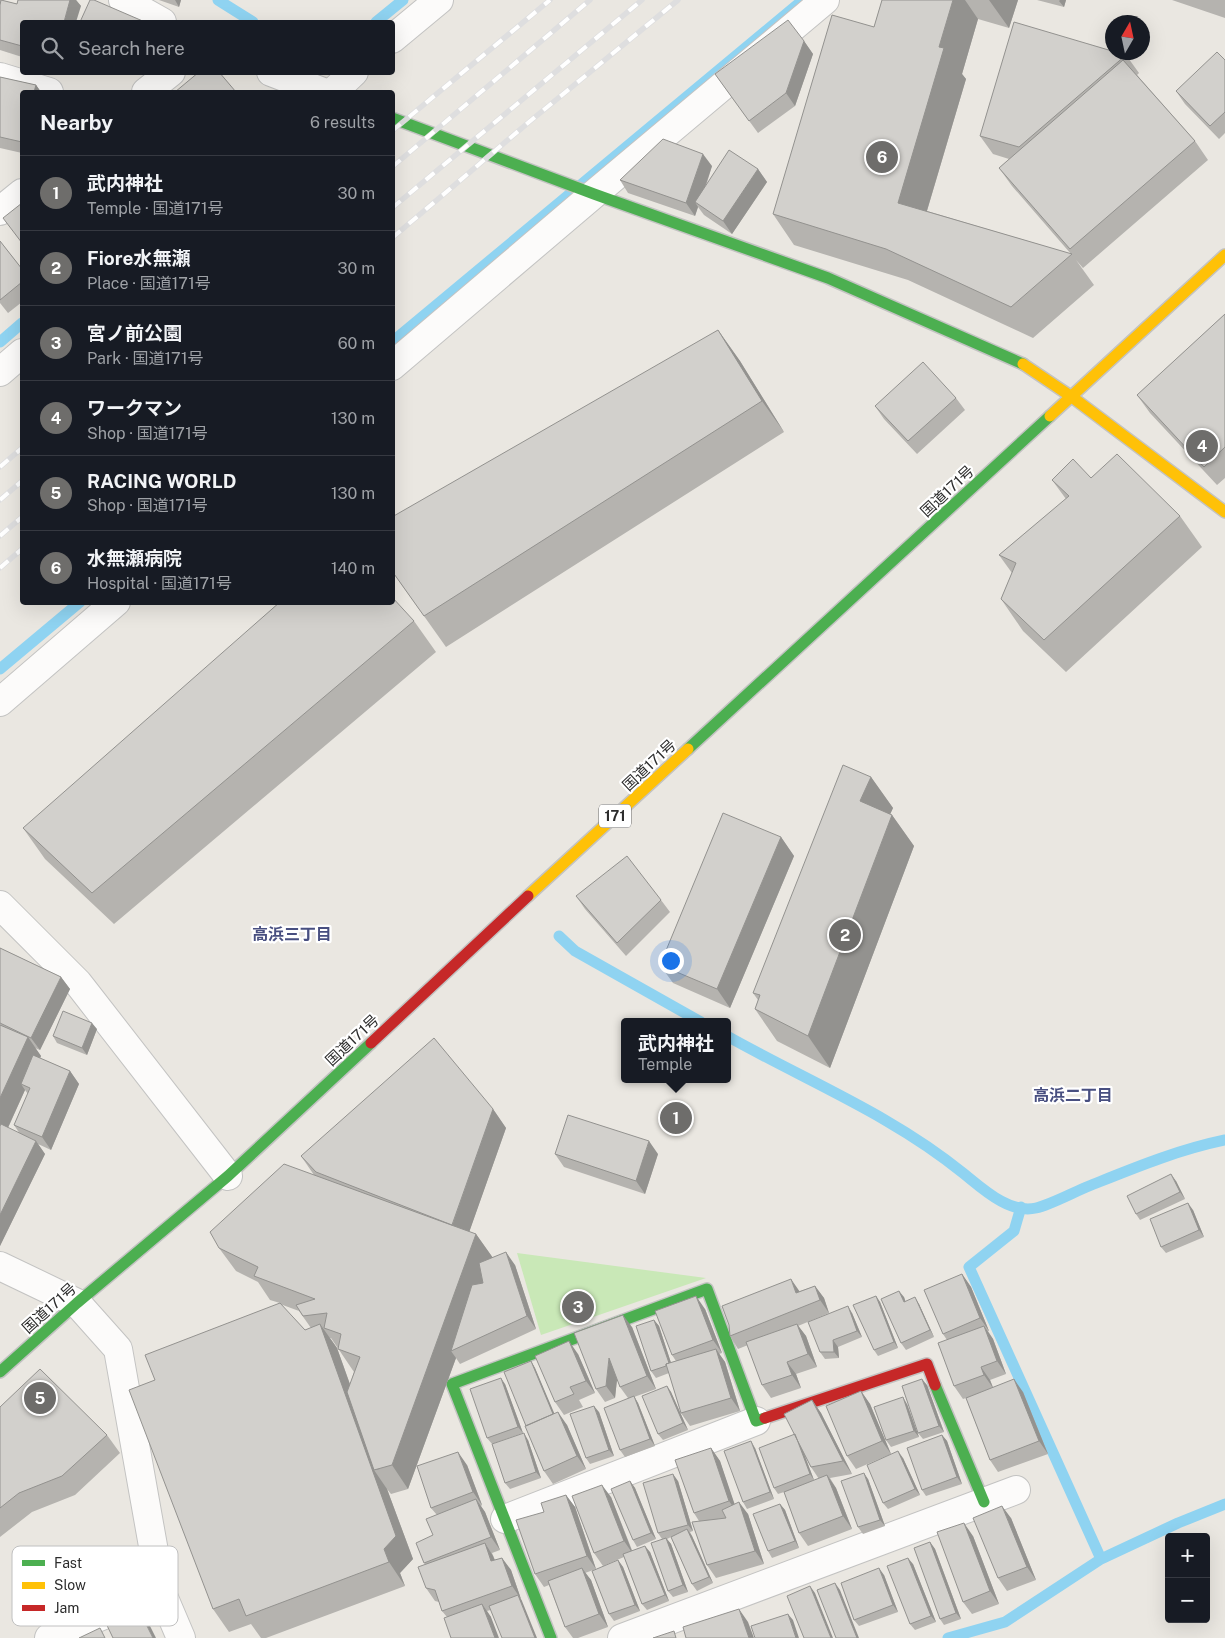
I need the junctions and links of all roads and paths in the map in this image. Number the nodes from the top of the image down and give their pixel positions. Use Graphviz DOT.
graph roads {
  1 [pos="123,0"];
  2 [pos="439,0"];
  3 [pos="825,0"];
  4 [pos="158,20"];
  5 [pos="395,37"];
  6 [pos="167,75"];
  7 [pos="279,75"];
  8 [pos="351,75"];
  9 [pos="0,77"];
  10 [pos="42,90"];
  11 [pos="148,90"];
  12 [pos="318,90"];
  13 [pos="335,90"];
  14 [pos="395,119"];
  15 [pos="594,194"];
  16 [pos="20,195"];
  17 [pos="0,211"];
  18 [pos="1225,255"];
  19 [pos="20,355"];
  20 [pos="395,363"];
  21 [pos="0,372"];
  22 [pos="1072,397"];
  23 [pos="1225,512"];
  24 [pos="113,605"];
  25 [pos="0,702"];
  26 [pos="0,905"];
  27 [pos="228,1176"];
  28 [pos="0,1266"];
  29 [pos="76,1303"];
  30 [pos="0,1372"];
  31 [pos="756,1422"];
  32 [pos="1016,1490"];
  33 [pos="984,1502"];
  34 [pos="505,1519"];
  35 [pos="152,1546"];
  36 [pos="77,1626"];
  37 [pos="176,1626"];
  38 [pos="49,1638"];
  39 [pos="181,1638"];
  40 [pos="551,1638"];
  41 [pos="622,1638"];
  1 -- 4 [label="street"];
  2 -- 5 [label="street"];
  3 -- 15 [label="street"];
  6 -- 11 [label="street"];
  7 -- 12 [label="street"];
  8 -- 13 [label="street"];
  9 -- 10 [label="street"];
  14 -- 15 [label="main road"];
  15 -- 20 [label="street"];
  15 -- 22 [label="main road"];
  16 -- 17 [label="street"];
  18 -- 22 [label="main road, 国道171号 / 171"];
  19 -- 21 [label="street"];
  22 -- 23 [label="main road"];
  22 -- 27 [label="main road, 国道171号 / 171"];
  24 -- 25 [label="street"];
  26 -- 27 [label="street"];
  27 -- 29 [label="main road, 国道171号 / 171"];
  28 -- 29 [label="street"];
  29 -- 30 [label="main road, 国道171号 / 171"];
  29 -- 35 [label="street"];
  31 -- 33 [label="main road"];
  31 -- 34 [label="street"];
  31 -- 34 [label="main road"];
  32 -- 33 [label="street"];
  33 -- 41 [label="street"];
  34 -- 40 [label="main road"];
  36 -- 38 [label="street"];
  37 -- 39 [label="street"];
}
